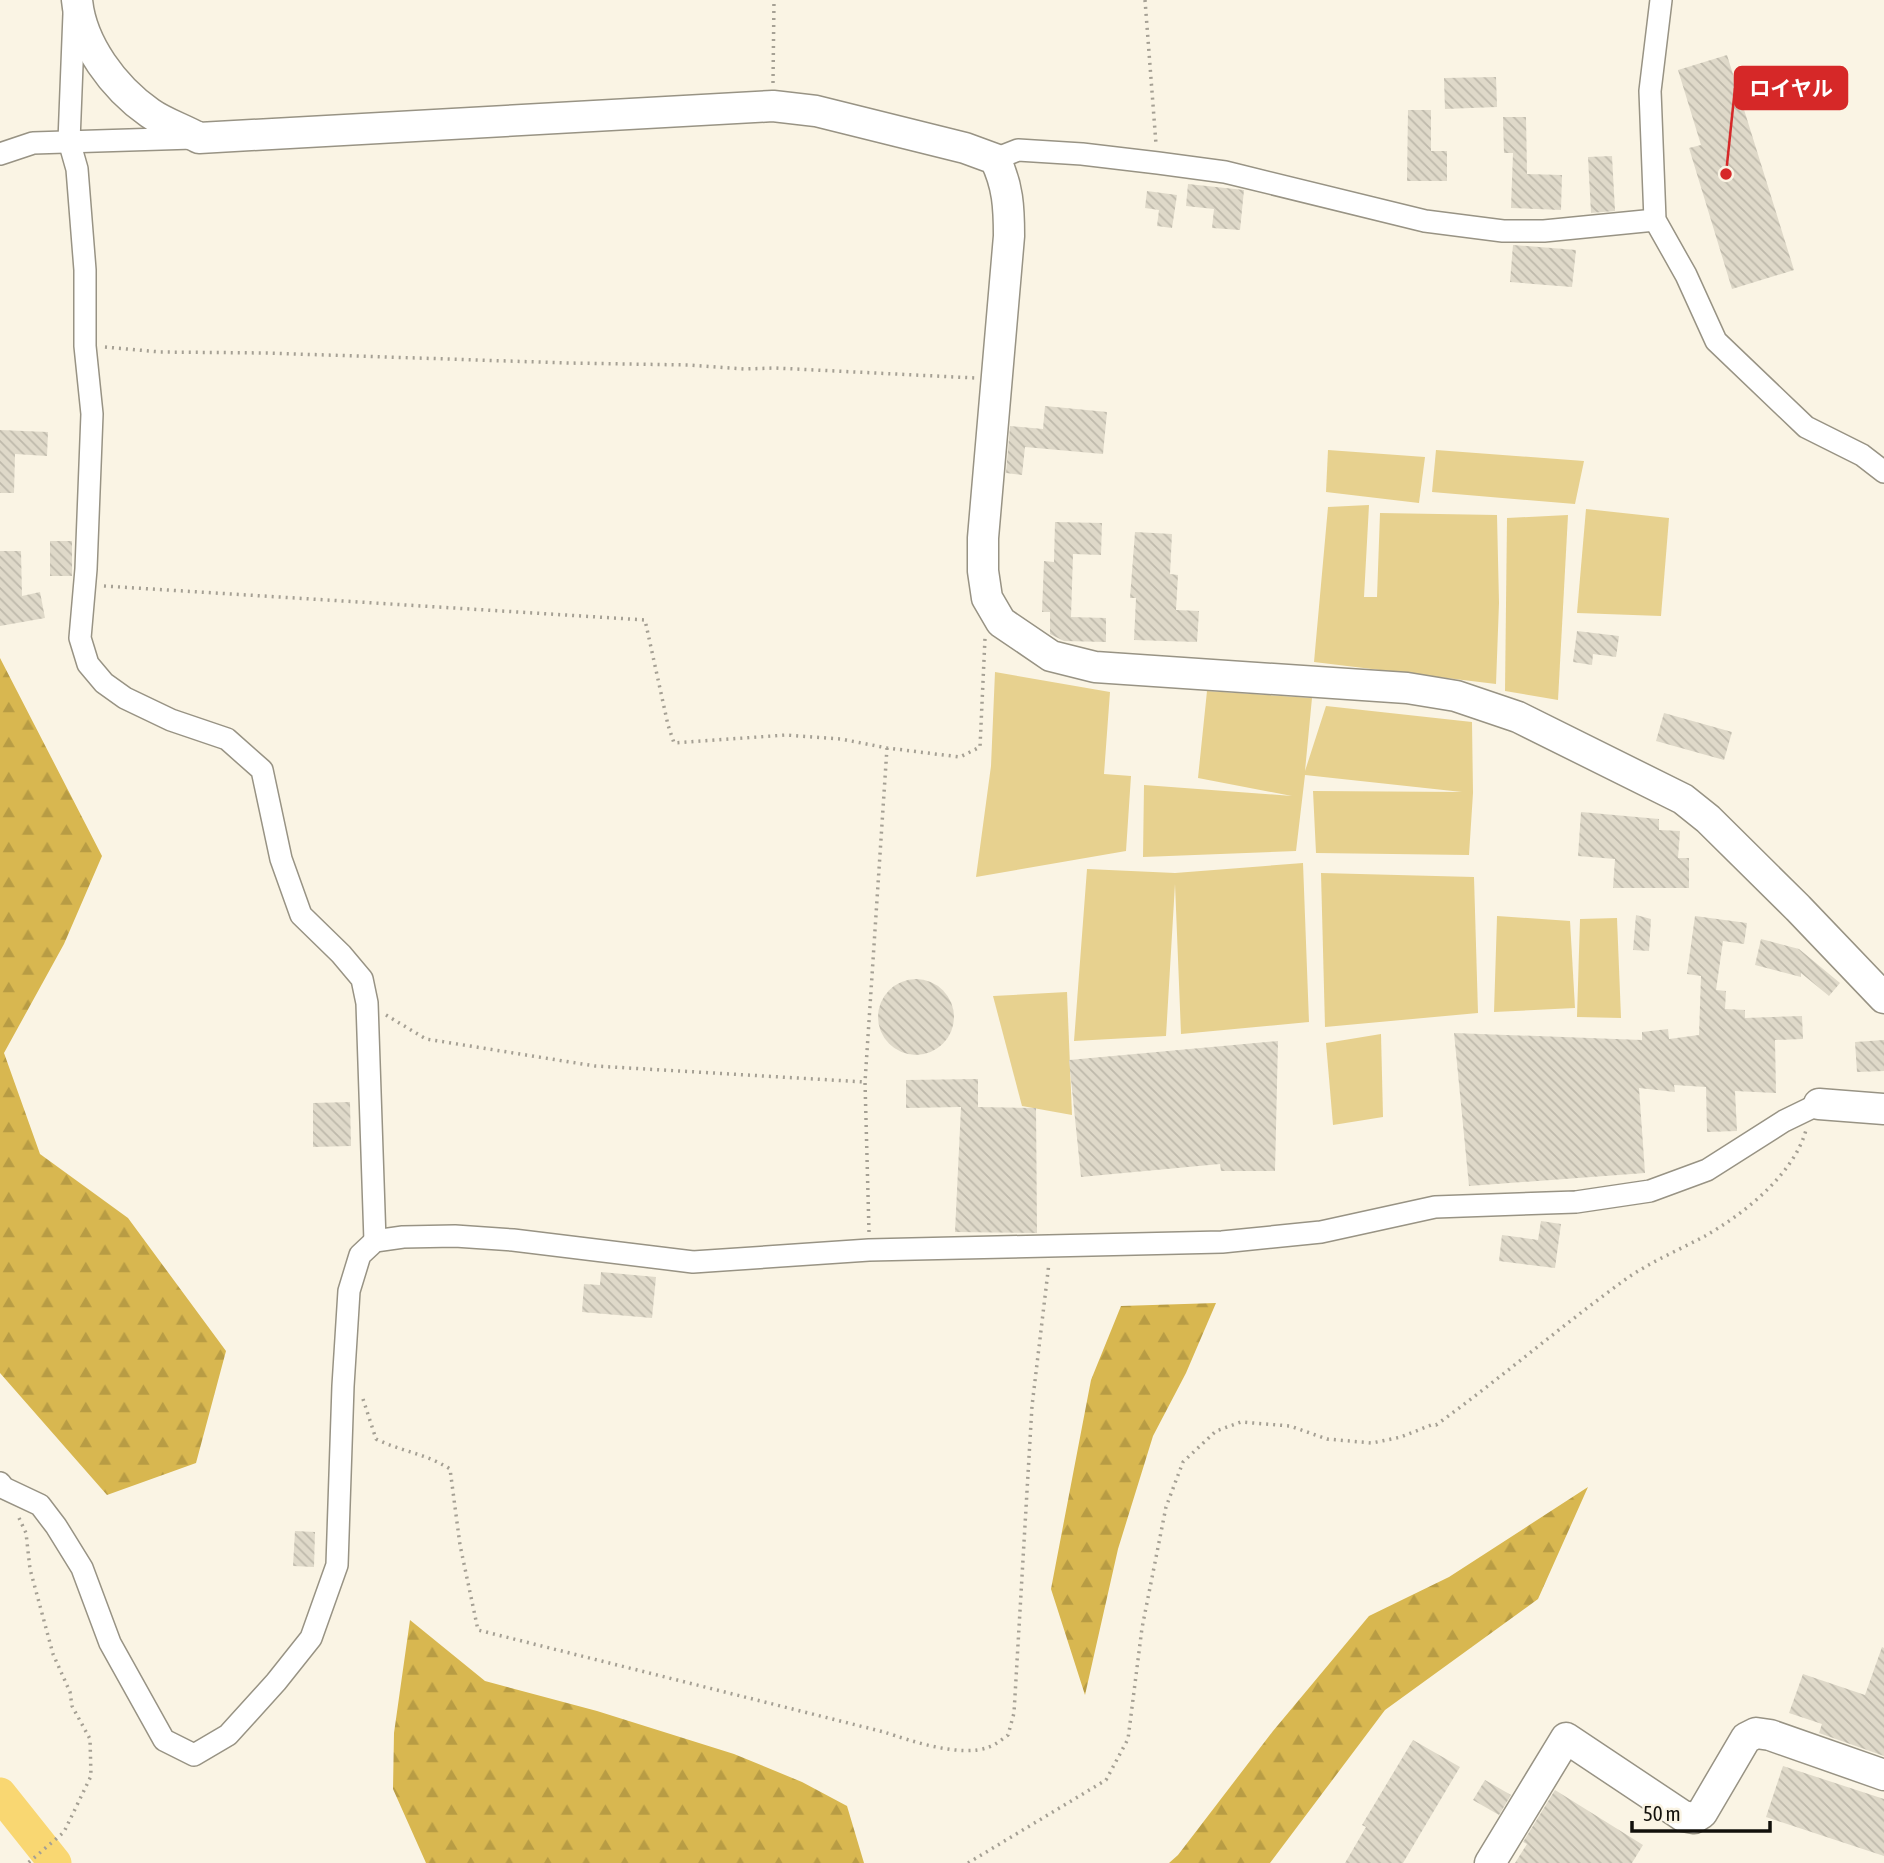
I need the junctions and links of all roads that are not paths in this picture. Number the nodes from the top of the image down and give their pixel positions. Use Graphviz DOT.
graph roads {
  1 [pos="76,0"];
  2 [pos="1661,0"];
  3 [pos="199,138"];
  4 [pos="69,141"];
  5 [pos="0,154"];
  6 [pos="995,159"];
  7 [pos="1655,220"];
  8 [pos="1884,472"];
  9 [pos="1884,998"];
  10 [pos="1819,1104"];
  11 [pos="1884,1109"];
  12 [pos="375,1241"];
  13 [pos="2,1485"];
  14 [pos="1884,1775"];
  15 [pos="1490,1863"];
  1 -- 3 [label="street"];
  1 -- 4 [label="street"];
  2 -- 7 [label="street"];
  3 -- 4 [label="street"];
  3 -- 6 [label="street"];
  4 -- 5 [label="street"];
  4 -- 12 [label="street"];
  6 -- 7 [label="street"];
  6 -- 9 [label="street"];
  7 -- 8 [label="street"];
  10 -- 11 [label="street"];
  10 -- 12 [label="street"];
  12 -- 13 [label="street"];
  14 -- 15 [label="street"];
}
